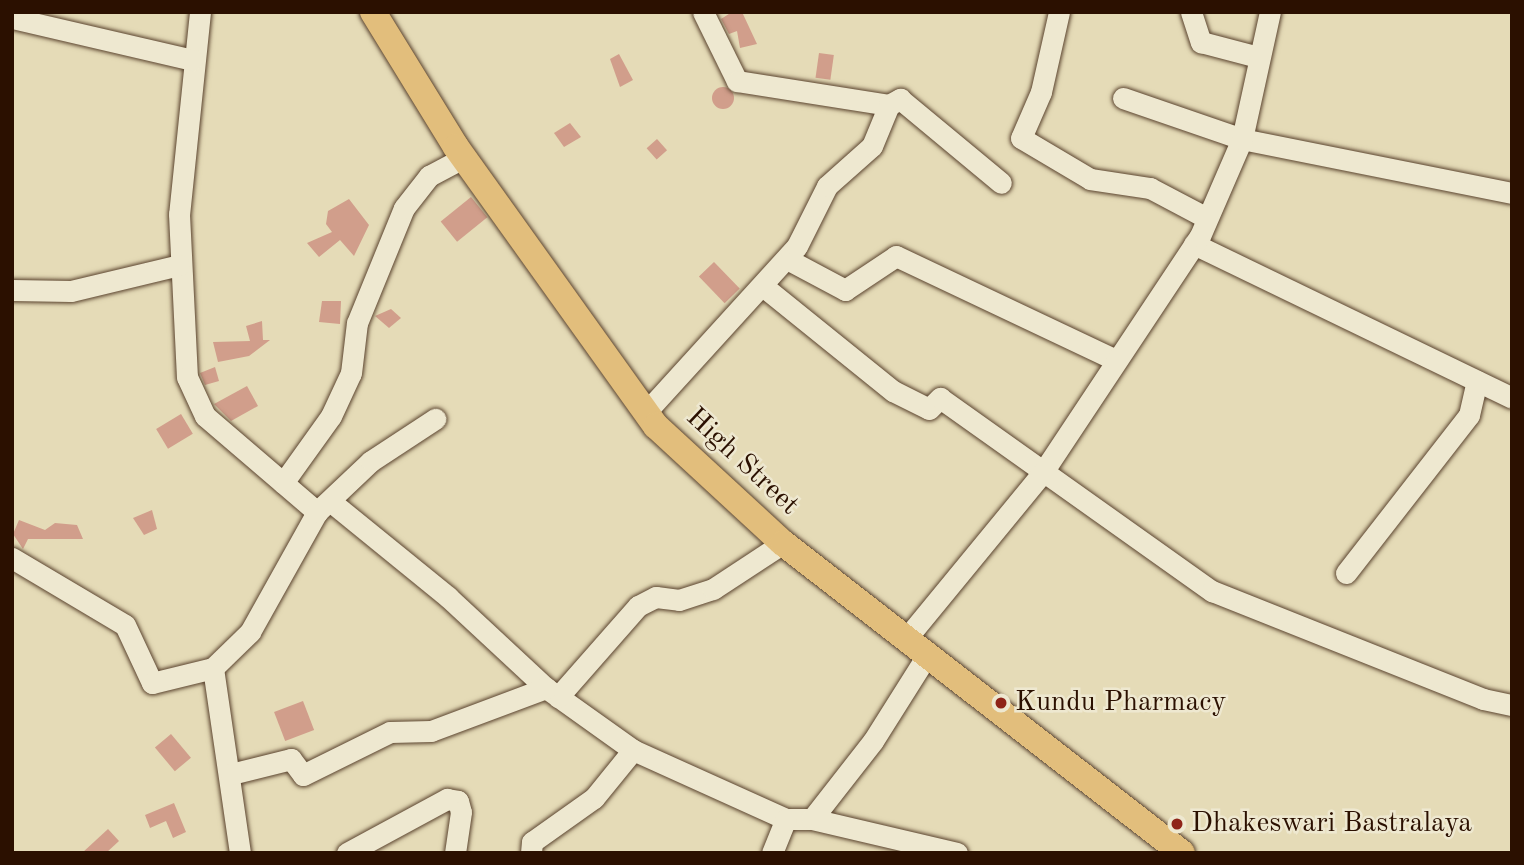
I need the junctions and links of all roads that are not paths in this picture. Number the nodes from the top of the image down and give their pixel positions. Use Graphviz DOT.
graph roads {
  1 [pos="200,12"];
  2 [pos="373,12"];
  3 [pos="703,12"];
  4 [pos="1059,12"];
  5 [pos="1191,12"];
  6 [pos="1270,12"];
  7 [pos="12,18"];
  8 [pos="1258,57"];
  9 [pos="192,60"];
  10 [pos="1123,98"];
  11 [pos="889,105"];
  12 [pos="1242,139"];
  13 [pos="464,157"];
  14 [pos="1001,183"];
  15 [pos="1512,193"];
  16 [pos="1207,218"];
  17 [pos="1194,244"];
  18 [pos="787,259"];
  19 [pos="179,265"];
  20 [pos="764,287"];
  21 [pos="12,290"];
  22 [pos="1112,358"];
  23 [pos="1477,381"];
  24 [pos="1512,398"];
  25 [pos="646,412"];
  26 [pos="435,419"];
  27 [pos="1043,472"];
  28 [pos="284,483"];
  29 [pos="324,507"];
  30 [pos="783,543"];
  31 [pos="12,558"];
  32 [pos="1346,573"];
  33 [pos="905,640"];
  34 [pos="926,657"];
  35 [pos="213,668"];
  36 [pos="552,693"];
  37 [pos="1512,705"];
  38 [pos="632,750"];
  39 [pos="231,774"];
  40 [pos="786,819"];
  41 [pos="812,819"];
  42 [pos="240,853"];
  43 [pos="347,853"];
  44 [pos="455,853"];
  45 [pos="531,853"];
  46 [pos="772,853"];
  47 [pos="957,853"];
  48 [pos="1182,853"];
  1 -- 9 [label="street"];
  2 -- 13 [label="main road, High Street"];
  3 -- 11 [label="street"];
  4 -- 16 [label="street"];
  5 -- 8 [label="street"];
  6 -- 8 [label="street"];
  7 -- 9 [label="street"];
  8 -- 12 [label="street"];
  9 -- 19 [label="street"];
  10 -- 12 [label="street"];
  11 -- 14 [label="street"];
  11 -- 18 [label="street"];
  12 -- 15 [label="street"];
  12 -- 16 [label="street"];
  13 -- 25 [label="main road, High Street"];
  13 -- 28 [label="street"];
  16 -- 17 [label="street"];
  17 -- 23 [label="street"];
  17 -- 27 [label="street"];
  18 -- 20 [label="street"];
  18 -- 22 [label="street"];
  19 -- 21 [label="street"];
  19 -- 28 [label="street"];
  20 -- 25 [label="street"];
  20 -- 27 [label="street"];
  23 -- 24 [label="street"];
  23 -- 32 [label="street"];
  25 -- 30 [label="main road, High Street"];
  26 -- 29 [label="street"];
  27 -- 33 [label="street"];
  27 -- 37 [label="street"];
  28 -- 29 [label="street"];
  29 -- 35 [label="street"];
  29 -- 36 [label="street"];
  30 -- 33 [label="main road, High Street"];
  30 -- 36 [label="street"];
  31 -- 35 [label="street"];
  33 -- 34 [label="main road, High Street"];
  34 -- 41 [label="street"];
  34 -- 48 [label="main road, High Street"];
  35 -- 39 [label="street"];
  36 -- 38 [label="street"];
  36 -- 39 [label="street"];
  38 -- 40 [label="street"];
  38 -- 45 [label="street"];
  39 -- 42 [label="street"];
  40 -- 41 [label="street"];
  40 -- 46 [label="street"];
  41 -- 47 [label="street"];
  43 -- 44 [label="street"];
}
